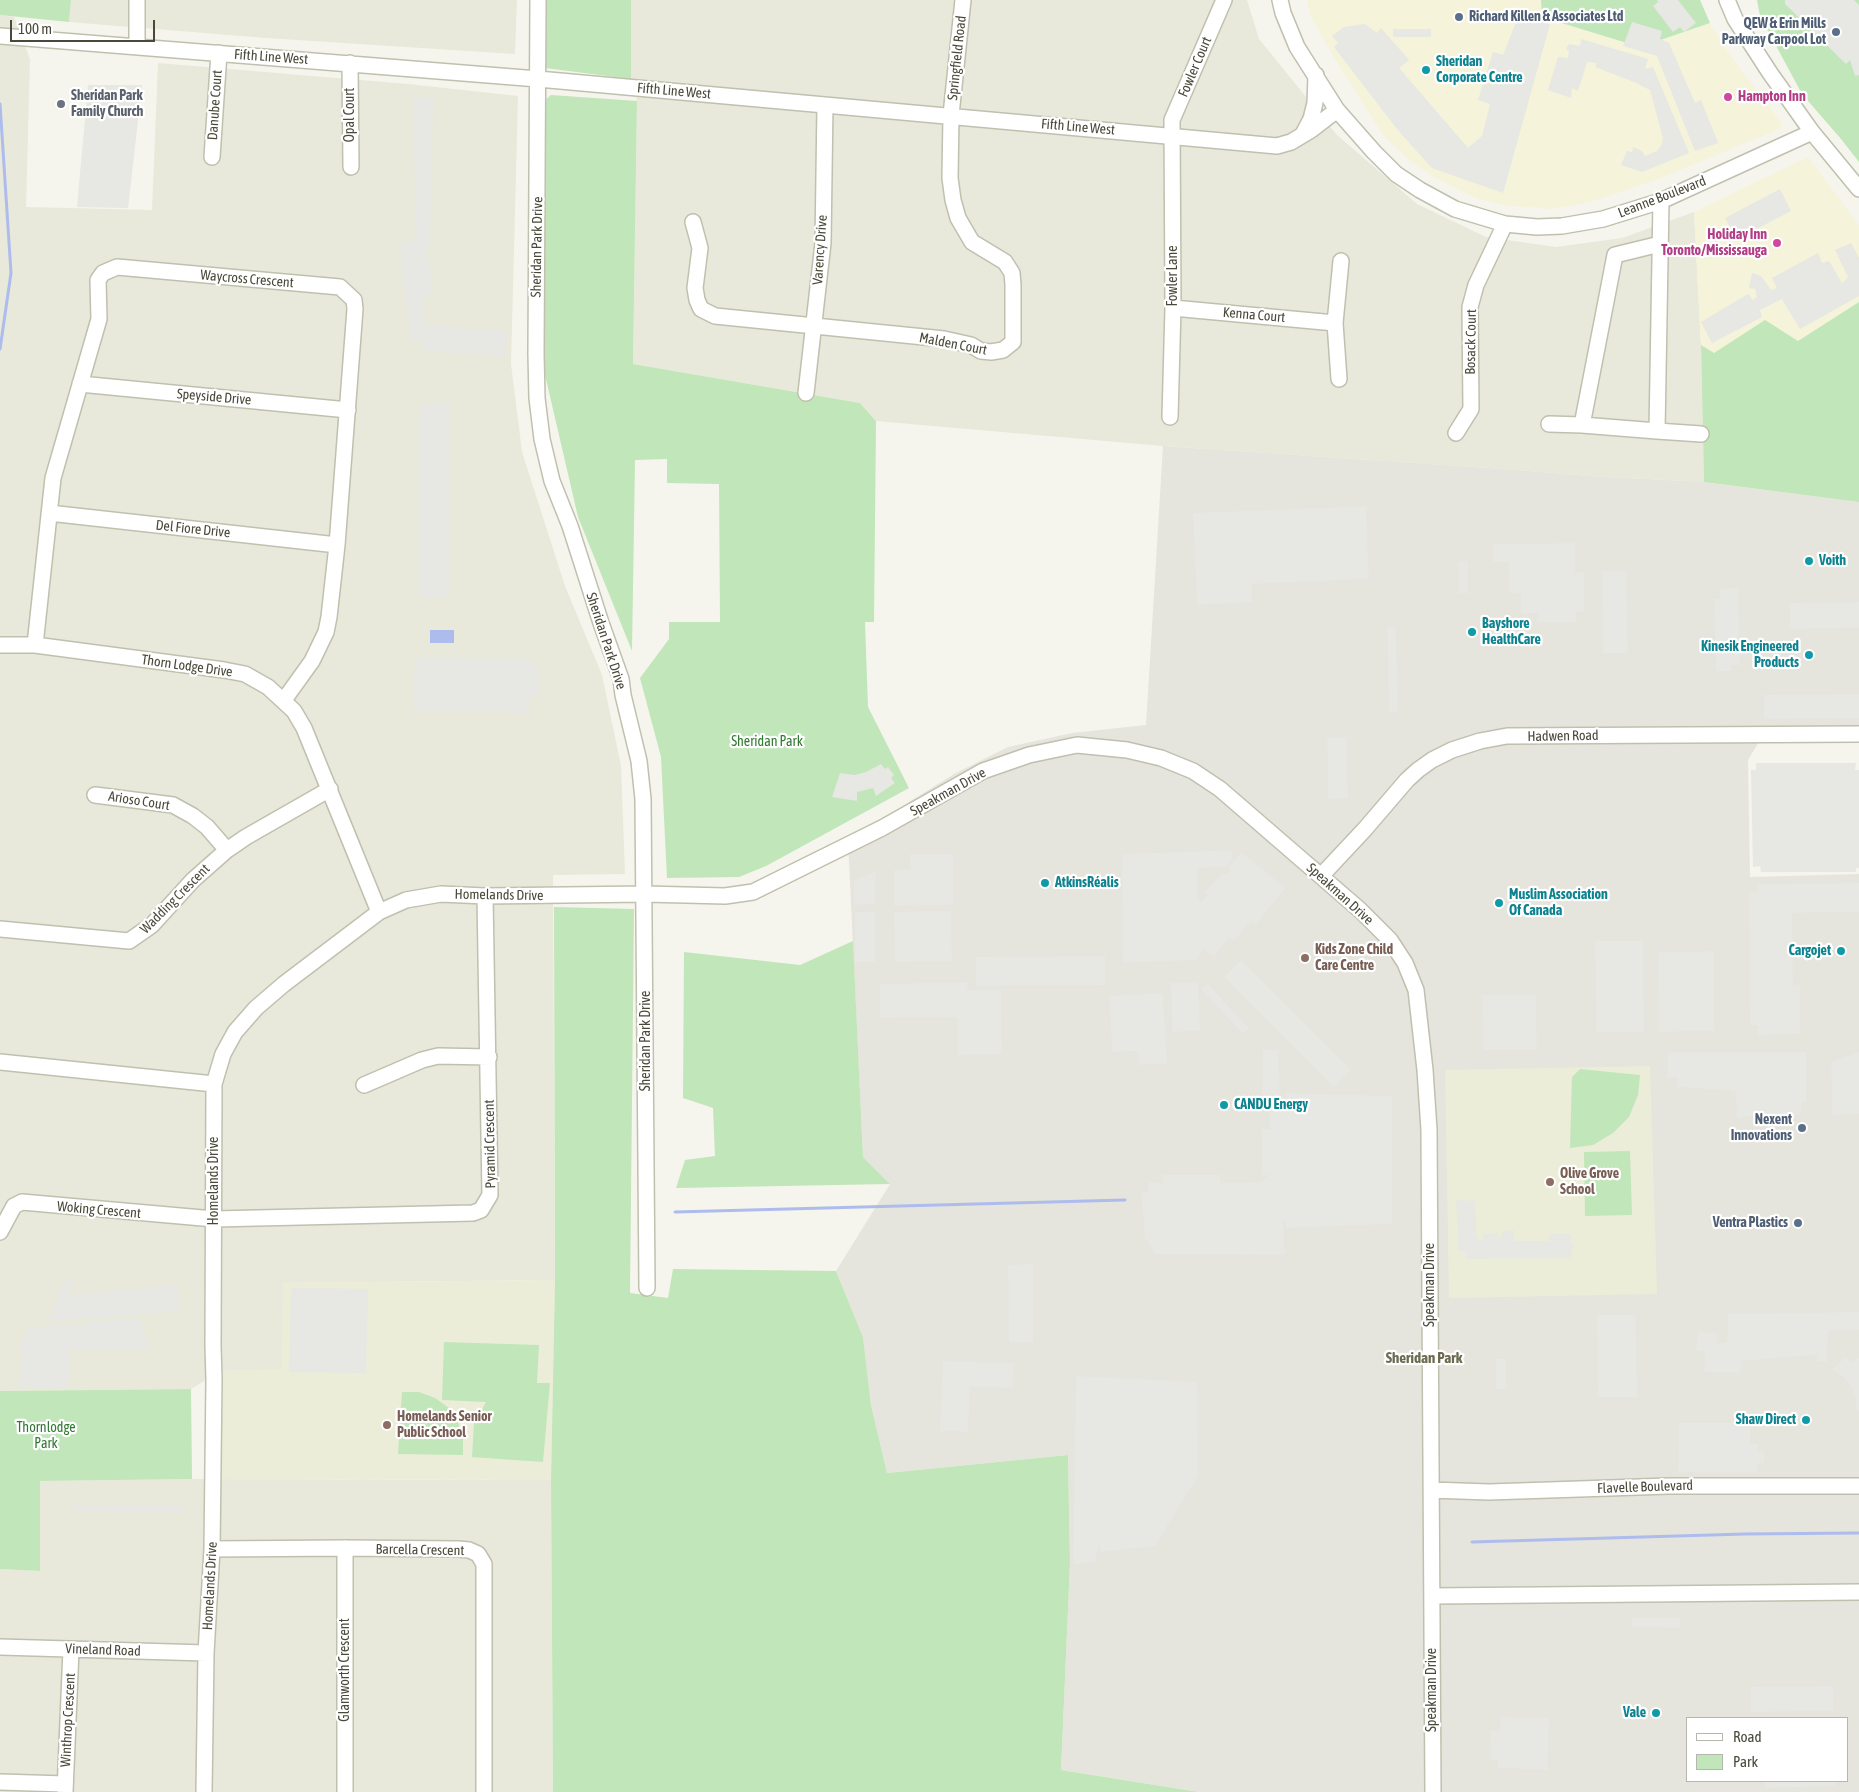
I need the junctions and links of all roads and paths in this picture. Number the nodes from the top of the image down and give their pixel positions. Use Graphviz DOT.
graph roads {
  1 [pos="137,0"];
  2 [pos="538,0"];
  3 [pos="962,0"];
  4 [pos="1224,0"];
  5 [pos="1280,0"];
  6 [pos="1728,2"];
  7 [pos="0,36"];
  8 [pos="137,46"];
  9 [pos="219,53"];
  10 [pos="350,63"];
  11 [pos="1316,75"];
  12 [pos="538,79"];
  13 [pos="825,105"];
  14 [pos="1337,110"];
  15 [pos="951,115"];
  16 [pos="1812,132"];
  17 [pos="1172,135"];
  18 [pos="1302,136"];
  19 [pos="212,157"];
  20 [pos="351,167"];
  21 [pos="1859,189"];
  22 [pos="1660,201"];
  23 [pos="693,222"];
  24 [pos="1506,224"];
  25 [pos="1660,244"];
  26 [pos="1342,261"];
  27 [pos="1173,308"];
  28 [pos="1335,322"];
  29 [pos="814,325"];
  30 [pos="1338,379"];
  31 [pos="80,384"];
  32 [pos="806,393"];
  33 [pos="348,410"];
  34 [pos="1170,417"];
  35 [pos="1549,424"];
  36 [pos="1582,424"];
  37 [pos="1656,431"];
  38 [pos="1456,433"];
  39 [pos="1701,434"];
  40 [pos="49,513"];
  41 [pos="337,545"];
  42 [pos="0,645"];
  43 [pos="36,645"];
  44 [pos="284,700"];
  45 [pos="1859,734"];
  46 [pos="330,789"];
  47 [pos="95,795"];
  48 [pos="227,850"];
  49 [pos="1321,876"];
  50 [pos="645,894"];
  51 [pos="485,896"];
  52 [pos="379,912"];
  53 [pos="0,928"];
  54 [pos="488,1057"];
  55 [pos="0,1062"];
  56 [pos="214,1084"];
  57 [pos="364,1085"];
  58 [pos="214,1220"];
  59 [pos="0,1232"];
  60 [pos="647,1288"];
  61 [pos="1859,1486"];
  62 [pos="1431,1490"];
  63 [pos="345,1548"];
  64 [pos="212,1550"];
  65 [pos="1859,1592"];
  66 [pos="1432,1596"];
  67 [pos="0,1647"];
  68 [pos="71,1649"];
  69 [pos="206,1653"];
  70 [pos="0,1782"];
  71 [pos="65,1788"];
  72 [pos="204,1792"];
  73 [pos="345,1792"];
  74 [pos="484,1792"];
  75 [pos="1433,1792"];
  1 -- 8 [label="street"];
  2 -- 12 [label="street, Sheridan Park Drive"];
  3 -- 15 [label="street, Springfield Road"];
  4 -- 17 [label="street, Fowler Court"];
  5 -- 11 [label="street, Leanne Boulevard"];
  6 -- 16 [label="street"];
  7 -- 8 [label="street, Fifth Line West"];
  8 -- 9 [label="street, Fifth Line West"];
  9 -- 10 [label="street, Fifth Line West"];
  9 -- 19 [label="street, Danube Court"];
  10 -- 12 [label="street, Fifth Line West"];
  10 -- 20 [label="street, Opal Court"];
  11 -- 14 [label="street, Leanne Boulevard"];
  11 -- 18 [label="street"];
  12 -- 13 [label="street, Fifth Line West"];
  12 -- 50 [label="street, Sheridan Park Drive"];
  13 -- 15 [label="street, Fifth Line West"];
  13 -- 29 [label="street, Varency Drive"];
  14 -- 18 [label="street, Fifth Line West"];
  14 -- 24 [label="street, Leanne Boulevard"];
  15 -- 17 [label="street, Fifth Line West"];
  15 -- 29 [label="street, Malden Court"];
  16 -- 21 [label="street"];
  16 -- 22 [label="street, Leanne Boulevard"];
  17 -- 18 [label="street, Fifth Line West"];
  17 -- 27 [label="street, Fowler Lane"];
  22 -- 24 [label="street, Leanne Boulevard"];
  22 -- 25 [label="street"];
  23 -- 29 [label="street, Malden Court"];
  24 -- 38 [label="street, Bosack Court"];
  25 -- 36 [label="street"];
  25 -- 37 [label="street"];
  26 -- 28 [label="street"];
  27 -- 28 [label="street, Kenna Court"];
  27 -- 34 [label="street, Fowler Lane"];
  28 -- 30 [label="street"];
  29 -- 32 [label="street, Varency Drive"];
  31 -- 33 [label="street, Speyside Drive"];
  31 -- 33 [label="street, Waycross Crescent"];
  31 -- 40 [label="street, Waycross Crescent"];
  33 -- 41 [label="street, Waycross Crescent"];
  35 -- 36 [label="street"];
  36 -- 37 [label="street"];
  37 -- 39 [label="street"];
  40 -- 41 [label="street, Del Fiore Drive"];
  40 -- 43 [label="street, Waycross Crescent"];
  41 -- 44 [label="street, Waycross Crescent"];
  42 -- 43 [label="street, Thorn Lodge Drive"];
  43 -- 44 [label="street, Thorn Lodge Drive"];
  44 -- 46 [label="street, Thorn Lodge Drive"];
  45 -- 49 [label="street, Hadwen Road"];
  46 -- 48 [label="street, Wadding Crescent"];
  46 -- 52 [label="street, Thorn Lodge Drive"];
  47 -- 48 [label="street, Arioso Court"];
  48 -- 53 [label="street, Wadding Crescent"];
  49 -- 50 [label="street, Speakman Drive"];
  49 -- 62 [label="street, Speakman Drive"];
  50 -- 51 [label="street, Homelands Drive"];
  50 -- 60 [label="street, Sheridan Park Drive"];
  51 -- 52 [label="street, Homelands Drive"];
  51 -- 54 [label="street, Pyramid Crescent"];
  52 -- 56 [label="street, Homelands Drive"];
  54 -- 57 [label="street"];
  54 -- 58 [label="street, Pyramid Crescent"];
  55 -- 56 [label="street"];
  56 -- 58 [label="street, Homelands Drive"];
  58 -- 59 [label="street, Woking Crescent"];
  58 -- 64 [label="street, Homelands Drive"];
  61 -- 62 [label="street, Flavelle Boulevard"];
  62 -- 66 [label="street, Speakman Drive"];
  63 -- 64 [label="street, Barcella Crescent"];
  63 -- 73 [label="street, Glamworth Crescent"];
  63 -- 74 [label="street, Barcella Crescent"];
  64 -- 69 [label="street, Homelands Drive"];
  65 -- 66 [label="street"];
  66 -- 75 [label="street, Speakman Drive"];
  67 -- 68 [label="street, Vineland Road"];
  68 -- 69 [label="street, Vineland Road"];
  68 -- 71 [label="street, Winthrop Crescent"];
  69 -- 72 [label="street, Homelands Drive"];
  70 -- 71 [label="street"];
}
